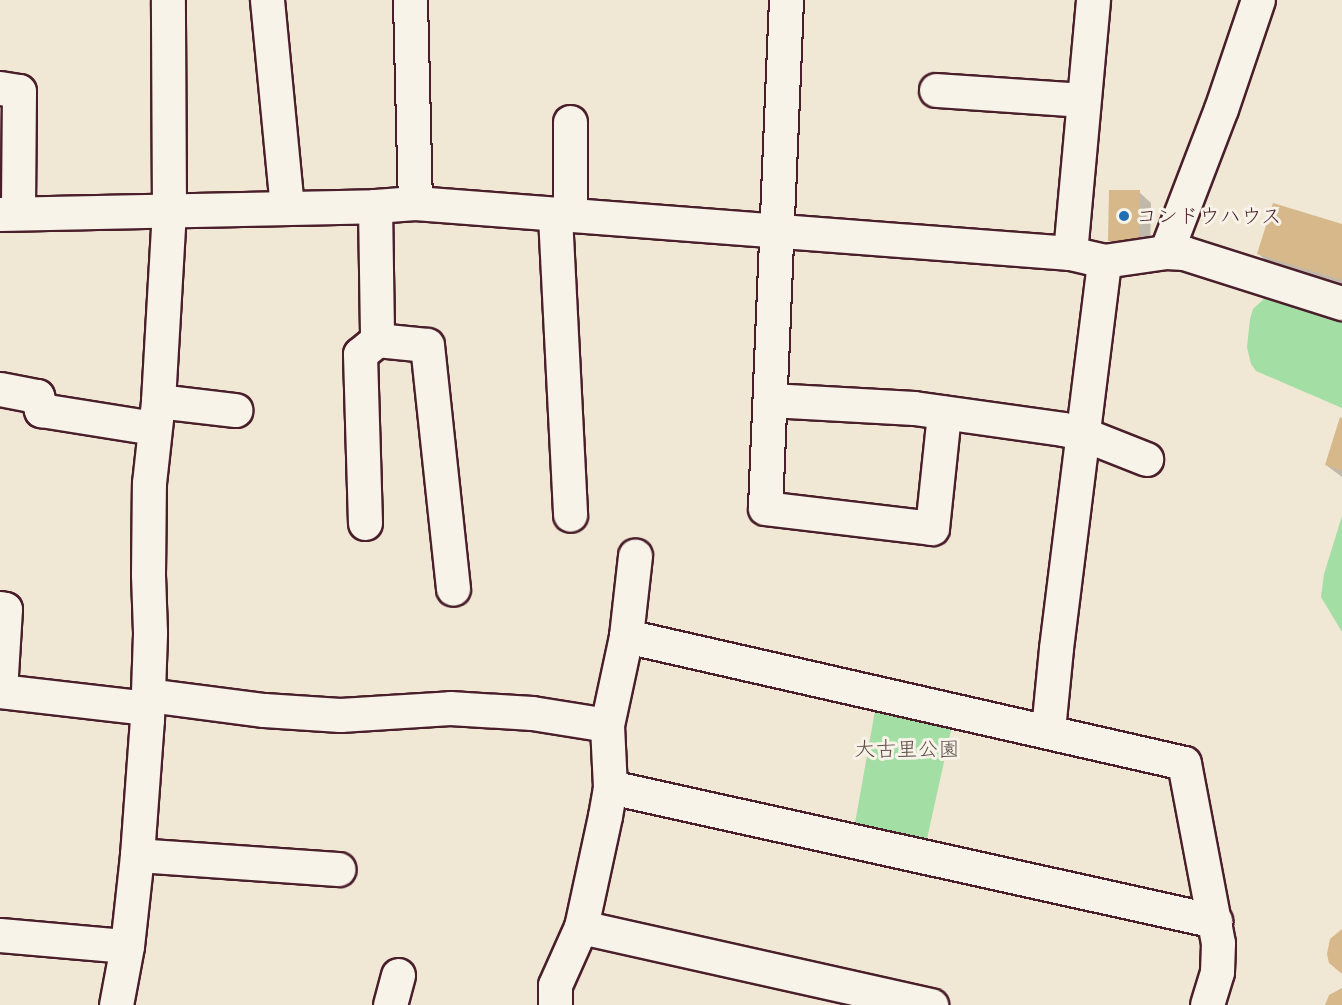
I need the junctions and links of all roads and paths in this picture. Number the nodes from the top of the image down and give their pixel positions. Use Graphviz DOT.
graph roads {
  1 [pos="168,0"];
  2 [pos="267,0"];
  3 [pos="410,0"];
  4 [pos="786,0"];
  5 [pos="1093,0"];
  6 [pos="1258,0"];
  7 [pos="0,88"];
  8 [pos="936,90"];
  9 [pos="1082,100"];
  10 [pos="570,122"];
  11 [pos="415,203"];
  12 [pos="287,206"];
  13 [pos="375,206"];
  14 [pos="168,210"];
  15 [pos="9,213"];
  16 [pos="563,215"];
  17 [pos="775,229"];
  18 [pos="1166,252"];
  19 [pos="1070,254"];
  20 [pos="1104,261"];
  21 [pos="1342,303"];
  22 [pos="377,340"];
  23 [pos="0,389"];
  24 [pos="770,400"];
  25 [pos="235,410"];
  26 [pos="944,413"];
  27 [pos="156,414"];
  28 [pos="1083,434"];
  29 [pos="1146,459"];
  30 [pos="570,515"];
  31 [pos="365,523"];
  32 [pos="635,556"];
  33 [pos="453,589"];
  34 [pos="0,608"];
  35 [pos="626,636"];
  36 [pos="0,691"];
  37 [pos="148,702"];
  38 [pos="607,725"];
  39 [pos="1048,730"];
  40 [pos="610,787"];
  41 [pos="137,855"];
  42 [pos="339,869"];
  43 [pos="1215,921"];
  44 [pos="581,927"];
  45 [pos="0,935"];
  46 [pos="127,946"];
  47 [pos="116,1005"];
  48 [pos="555,1005"];
  49 [pos="931,1005"];
  50 [pos="1207,1005"];
  1 -- 14 [label="street"];
  2 -- 12 [label="street"];
  3 -- 11 [label="street"];
  4 -- 17 [label="street"];
  5 -- 9 [label="street"];
  6 -- 18 [label="street"];
  7 -- 15 [label="street"];
  8 -- 9 [label="street"];
  9 -- 19 [label="street"];
  10 -- 16 [label="street"];
  11 -- 13 [label="street"];
  11 -- 16 [label="street"];
  12 -- 13 [label="street"];
  12 -- 14 [label="street"];
  13 -- 22 [label="street"];
  14 -- 15 [label="street"];
  14 -- 27 [label="street"];
  16 -- 17 [label="street"];
  16 -- 30 [label="street"];
  17 -- 19 [label="street"];
  17 -- 24 [label="street"];
  18 -- 20 [label="street"];
  18 -- 21 [label="street"];
  19 -- 20 [label="street"];
  20 -- 28 [label="street"];
  22 -- 31 [label="street"];
  22 -- 33 [label="street"];
  23 -- 27 [label="street"];
  24 -- 26 [label="street"];
  24 -- 26 [label="street"];
  25 -- 27 [label="street"];
  26 -- 28 [label="street"];
  27 -- 37 [label="street"];
  28 -- 29 [label="street"];
  28 -- 39 [label="street"];
  32 -- 35 [label="street"];
  34 -- 36 [label="street"];
  35 -- 38 [label="street"];
  35 -- 39 [label="street"];
  36 -- 37 [label="street"];
  37 -- 38 [label="street"];
  37 -- 41 [label="street"];
  38 -- 40 [label="street"];
  39 -- 43 [label="street"];
  40 -- 43 [label="street"];
  40 -- 44 [label="street"];
  41 -- 42 [label="street"];
  41 -- 46 [label="street"];
  43 -- 50 [label="street"];
  44 -- 48 [label="street"];
  44 -- 49 [label="street"];
  45 -- 46 [label="street"];
  46 -- 47 [label="street"];
}
